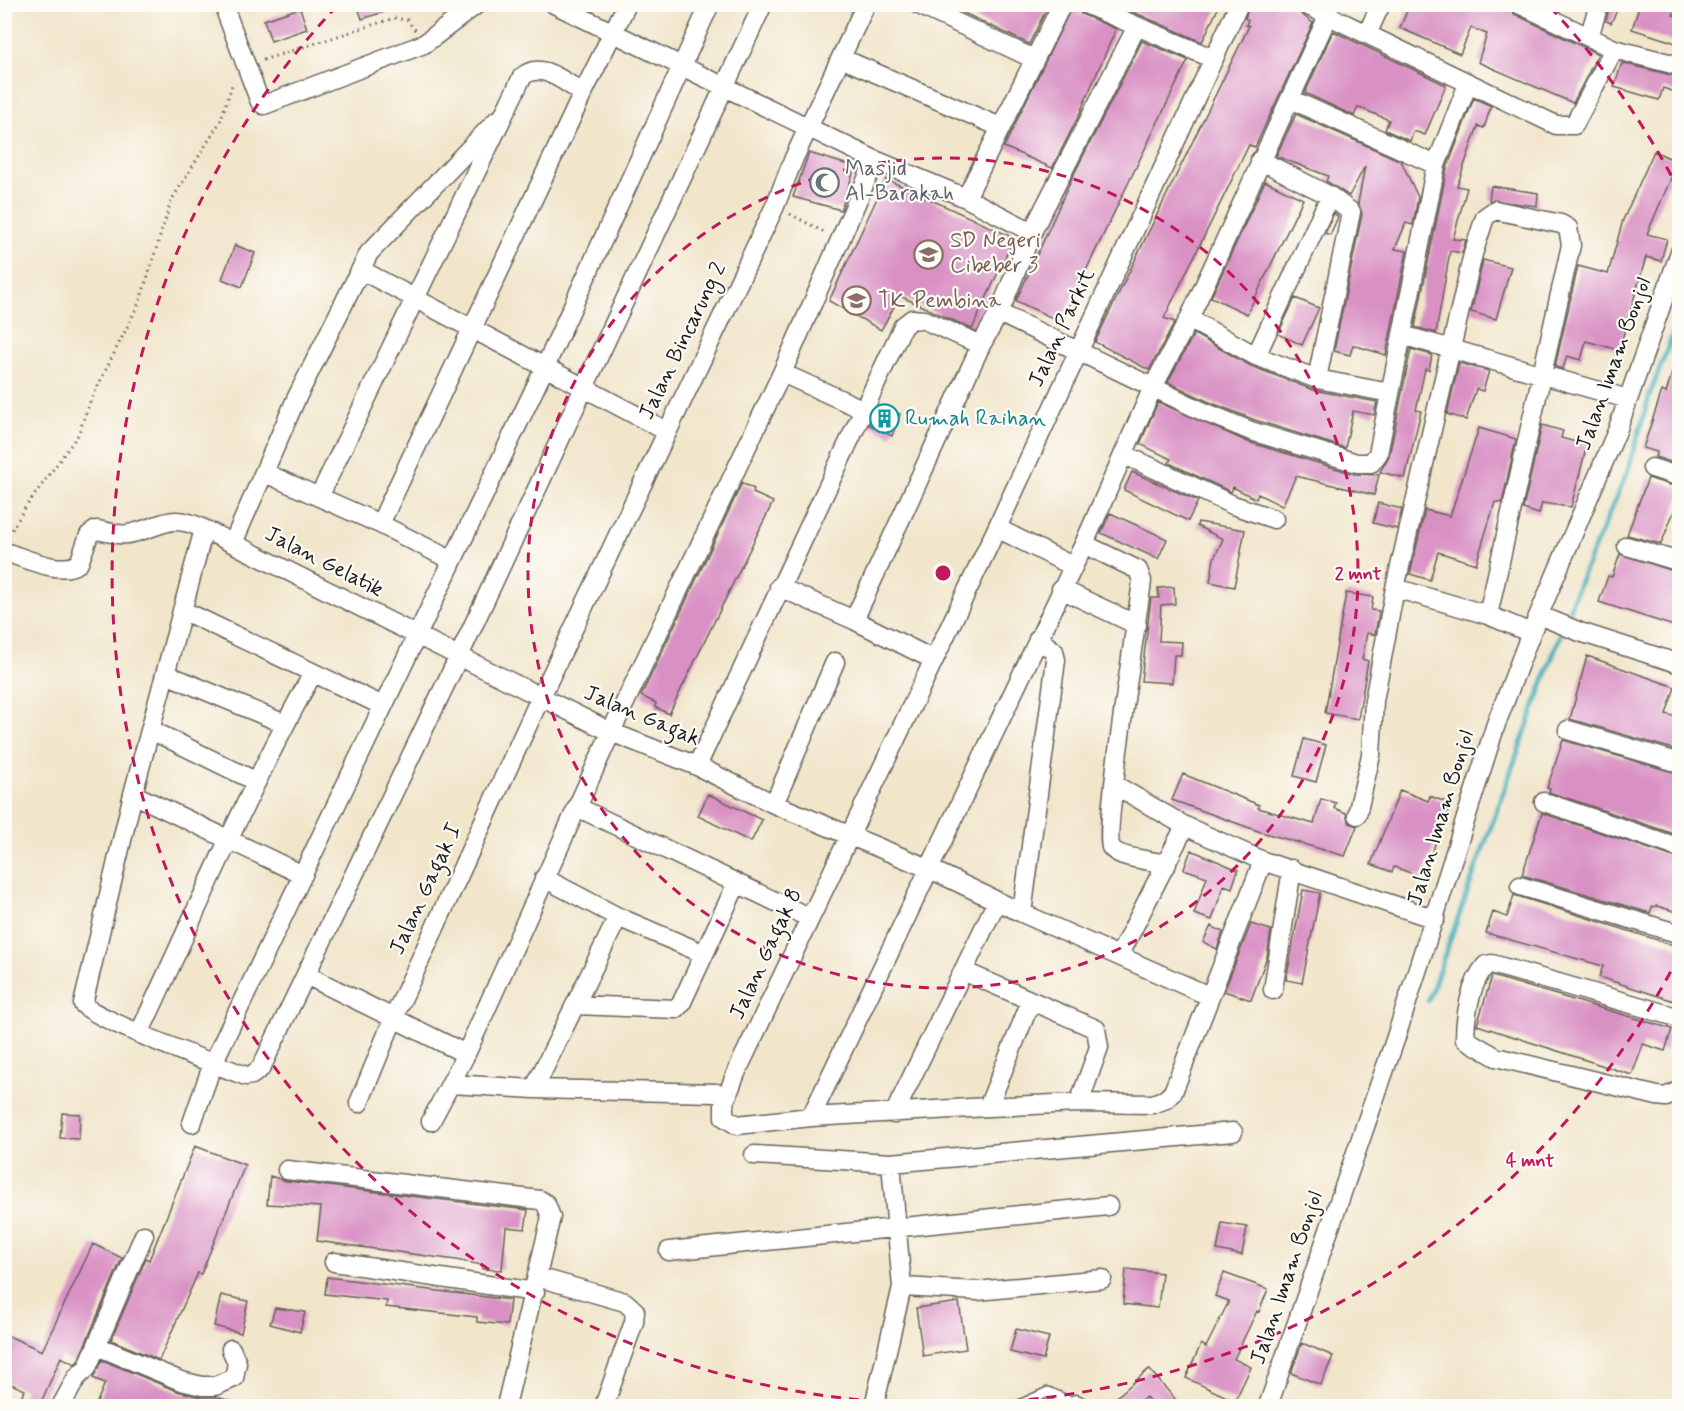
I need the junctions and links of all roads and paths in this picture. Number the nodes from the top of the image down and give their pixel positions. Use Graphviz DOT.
graph roads {
  1 [pos="477,4"];
  2 [pos="554,4"];
  3 [pos="627,4"];
  4 [pos="710,4"];
  5 [pos="763,4"];
  6 [pos="866,4"];
  7 [pos="917,4"];
  8 [pos="1062,4"];
  9 [pos="1086,4"];
  10 [pos="1239,4"];
  11 [pos="1304,4"];
  12 [pos="1381,4"];
  13 [pos="1519,4"];
  14 [pos="1599,4"];
  15 [pos="227,15"];
  16 [pos="1328,16"];
  17 [pos="1136,28"];
  18 [pos="613,34"];
  19 [pos="1367,34"];
  20 [pos="1590,37"];
  21 [pos="424,44"];
  22 [pos="1614,49"];
  23 [pos="841,58"];
  24 [pos="1034,59"];
  25 [pos="1214,59"];
  26 [pos="247,65"];
  27 [pos="682,66"];
  28 [pos="1680,66"];
  29 [pos="1468,84"];
  30 [pos="726,86"];
  31 [pos="582,93"];
  32 [pos="1290,99"];
  33 [pos="508,108"];
  34 [pos="1000,127"];
  35 [pos="808,128"];
  36 [pos="875,159"];
  37 [pos="1260,160"];
  38 [pos="1436,165"];
  39 [pos="1330,196"];
  40 [pos="966,198"];
  41 [pos="775,206"];
  42 [pos="1032,232"];
  43 [pos="840,240"];
  44 [pos="1680,252"];
  45 [pos="360,270"];
  46 [pos="416,301"];
  47 [pos="999,313"];
  48 [pos="1189,319"];
  49 [pos="472,328"];
  50 [pos="1402,336"];
  51 [pos="981,345"];
  52 [pos="1452,348"];
  53 [pos="1078,350"];
  54 [pos="1256,356"];
  55 [pos="545,367"];
  56 [pos="782,373"];
  57 [pos="1542,376"];
  58 [pos="1317,379"];
  59 [pos="583,387"];
  60 [pos="1153,387"];
  61 [pos="1390,393"];
  62 [pos="1628,399"];
  63 [pos="864,410"];
  64 [pos="666,430"];
  65 [pos="1125,455"];
  66 [pos="1652,468"];
  67 [pos="265,473"];
  68 [pos="1680,477"];
  69 [pos="319,498"];
  70 [pos="1274,519"];
  71 [pos="380,524"];
  72 [pos="997,528"];
  73 [pos="206,531"];
  74 [pos="233,543"];
  75 [pos="1084,544"];
  76 [pos="1627,546"];
  77 [pos="5,552"];
  78 [pos="451,560"];
  79 [pos="1680,562"];
  80 [pos="1072,566"];
  81 [pos="779,587"];
  82 [pos="1395,588"];
  83 [pos="1061,590"];
  84 [pos="182,610"];
  85 [pos="1488,615"];
  86 [pos="1539,615"];
  87 [pos="854,620"];
  88 [pos="1137,624"];
  89 [pos="1531,633"];
  90 [pos="416,637"];
  91 [pos="1038,639"];
  92 [pos="459,656"];
  93 [pos="932,659"];
  94 [pos="835,662"];
  95 [pos="1680,664"];
  96 [pos="166,674"];
  97 [pos="313,674"];
  98 [pos="541,697"];
  99 [pos="383,706"];
  100 [pos="285,724"];
  101 [pos="151,730"];
  102 [pos="1568,730"];
  103 [pos="611,732"];
  104 [pos="1680,762"];
  105 [pos="697,766"];
  106 [pos="255,781"];
  107 [pos="1115,785"];
  108 [pos="133,794"];
  109 [pos="1544,802"];
  110 [pos="774,804"];
  111 [pos="577,807"];
  112 [pos="1357,815"];
  113 [pos="1185,826"];
  114 [pos="851,834"];
  115 [pos="231,839"];
  116 [pos="1680,848"];
  117 [pos="1263,861"];
  118 [pos="1167,864"];
  119 [pos="930,869"];
  120 [pos="1292,869"];
  121 [pos="303,875"];
  122 [pos="544,878"];
  123 [pos="736,885"];
  124 [pos="1520,886"];
  125 [pos="997,901"];
  126 [pos="1022,913"];
  127 [pos="618,917"];
  128 [pos="808,918"];
  129 [pos="1435,919"];
  130 [pos="1680,934"];
  131 [pos="702,953"];
  132 [pos="1119,956"];
  133 [pos="963,971"];
  134 [pos="306,975"];
  135 [pos="1273,990"];
  136 [pos="1209,996"];
  137 [pos="1031,1001"];
  138 [pos="576,1005"];
  139 [pos="394,1017"];
  140 [pos="1680,1018"];
  141 [pos="140,1032"];
  142 [pos="466,1054"];
  143 [pos="213,1063"];
  144 [pos="451,1084"];
  145 [pos="534,1089"];
  146 [pos="1680,1090"];
  147 [pos="728,1095"];
  148 [pos="358,1103"];
  149 [pos="1079,1103"];
  150 [pos="988,1107"];
  151 [pos="894,1114"];
  152 [pos="811,1117"];
  153 [pos="431,1121"];
  154 [pos="192,1123"];
  155 [pos="1233,1132"];
  156 [pos="754,1155"];
  157 [pos="891,1163"];
  158 [pos="287,1170"];
  159 [pos="1108,1206"];
  160 [pos="896,1226"];
  161 [pos="144,1235"];
  162 [pos="669,1251"];
  163 [pos="334,1262"];
  164 [pos="1102,1279"];
  165 [pos="536,1284"];
  166 [pos="902,1287"];
  167 [pos="97,1346"];
  168 [pos="231,1349"];
  169 [pos="1078,1405"];
  170 [pos="61,1407"];
  171 [pos="506,1407"];
  172 [pos="604,1407"];
  173 [pos="874,1407"];
  174 [pos="1017,1407"];
  175 [pos="1268,1407"];
  1 -- 21 [label="street"];
  2 -- 18 [label="street"];
  3 -- 18 [label="street"];
  4 -- 27 [label="street"];
  5 -- 30 [label="street"];
  6 -- 23 [label="street, Jalan Bincarung 2"];
  7 -- 24 [label="street"];
  8 -- 24 [label="street"];
  9 -- 17 [label="street"];
  10 -- 25 [label="street, Jalan Parkit"];
  11 -- 16 [label="street"];
  12 -- 19 [label="street"];
  13 -- 20 [label="street"];
  14 -- 20 [label="street"];
  15 -- 26 [label="street"];
  16 -- 19 [label="street"];
  16 -- 32 [label="street"];
  17 -- 25 [label="street"];
  17 -- 42 [label="street"];
  18 -- 27 [label="street"];
  18 -- 31 [label="street"];
  19 -- 29 [label="street"];
  20 -- 22 [label="street"];
  21 -- 26 [label="path"];
  21 -- 26 [label="street"];
  22 -- 28 [label="street"];
  22 -- 29 [label="street"];
  23 -- 34 [label="street"];
  23 -- 35 [label="street, Jalan Bincarung 2"];
  24 -- 34 [label="street"];
  25 -- 53 [label="street, Jalan Parkit"];
  26 -- 77 [label="path"];
  27 -- 30 [label="street"];
  27 -- 55 [label="street"];
  29 -- 38 [label="street"];
  30 -- 35 [label="street"];
  30 -- 59 [label="street"];
  31 -- 33 [label="street"];
  31 -- 49 [label="street"];
  32 -- 37 [label="street"];
  32 -- 38 [label="street"];
  33 -- 45 [label="street"];
  33 -- 46 [label="street"];
  34 -- 40 [label="street"];
  35 -- 36 [label="street"];
  35 -- 41 [label="street, Jalan Bincarung 2"];
  36 -- 40 [label="street"];
  36 -- 43 [label="street"];
  37 -- 39 [label="street"];
  37 -- 48 [label="street"];
  38 -- 50 [label="street"];
  39 -- 54 [label="street"];
  39 -- 58 [label="street"];
  40 -- 42 [label="street"];
  41 -- 43 [label="path"];
  41 -- 64 [label="street, Jalan Bincarung 2"];
  42 -- 47 [label="street"];
  43 -- 56 [label="street"];
  44 -- 62 [label="street, Jalan Imam Bonjol"];
  45 -- 46 [label="street"];
  45 -- 67 [label="street"];
  46 -- 49 [label="street"];
  46 -- 69 [label="street"];
  47 -- 51 [label="street"];
  47 -- 53 [label="street"];
  48 -- 54 [label="street"];
  48 -- 60 [label="street"];
  49 -- 55 [label="street"];
  49 -- 71 [label="street"];
  50 -- 52 [label="street"];
  50 -- 61 [label="street"];
  51 -- 63 [label="street"];
  51 -- 87 [label="street"];
  52 -- 57 [label="street"];
  52 -- 57 [label="street"];
  52 -- 82 [label="street"];
  53 -- 60 [label="street"];
  53 -- 72 [label="street, Jalan Parkit"];
  54 -- 58 [label="street"];
  55 -- 59 [label="street"];
  55 -- 78 [label="street"];
  56 -- 63 [label="street"];
  56 -- 103 [label="street"];
  57 -- 62 [label="street"];
  57 -- 85 [label="street"];
  58 -- 61 [label="street"];
  59 -- 64 [label="street"];
  59 -- 92 [label="street"];
  60 -- 61 [label="street"];
  60 -- 65 [label="street"];
  62 -- 86 [label="street, Jalan Imam Bonjol"];
  63 -- 81 [label="street"];
  64 -- 98 [label="street, Jalan Bincarung 2"];
  65 -- 70 [label="street"];
  65 -- 75 [label="street"];
  66 -- 68 [label="street"];
  67 -- 69 [label="street"];
  67 -- 74 [label="street"];
  69 -- 71 [label="street"];
  71 -- 78 [label="street"];
  72 -- 80 [label="street"];
  72 -- 93 [label="street, Jalan Parkit"];
  73 -- 74 [label="street, Jalan Gelatik"];
  73 -- 77 [label="street, Jalan Gelatik"];
  73 -- 84 [label="street"];
  74 -- 90 [label="street, Jalan Gelatik"];
  75 -- 80 [label="street"];
  75 -- 88 [label="street"];
  76 -- 79 [label="street"];
  78 -- 90 [label="street"];
  80 -- 83 [label="street"];
  81 -- 87 [label="street"];
  81 -- 105 [label="street"];
  82 -- 85 [label="street"];
  82 -- 112 [label="street"];
  83 -- 88 [label="street"];
  83 -- 91 [label="street"];
  84 -- 96 [label="street"];
  84 -- 97 [label="street"];
  85 -- 89 [label="street"];
  86 -- 89 [label="street, Jalan Imam Bonjol"];
  86 -- 95 [label="street"];
  87 -- 93 [label="street"];
  88 -- 107 [label="street"];
  89 -- 129 [label="street, Jalan Imam Bonjol"];
  90 -- 92 [label="street, Jalan Gagak"];
  90 -- 99 [label="street"];
  91 -- 119 [label="street"];
  91 -- 126 [label="street"];
  92 -- 98 [label="street, Jalan Gagak"];
  92 -- 134 [label="street"];
  93 -- 114 [label="street, Jalan Parkit"];
  94 -- 110 [label="street"];
  96 -- 100 [label="street"];
  96 -- 101 [label="street"];
  97 -- 99 [label="street"];
  97 -- 100 [label="street"];
  98 -- 103 [label="street, Jalan Gagak"];
  98 -- 139 [label="street, Jalan Gagak I"];
  99 -- 121 [label="street"];
  100 -- 106 [label="street"];
  101 -- 106 [label="street"];
  101 -- 108 [label="street"];
  102 -- 104 [label="street"];
  103 -- 105 [label="street, Jalan Gagak"];
  103 -- 111 [label="street"];
  105 -- 110 [label="street, Jalan Gagak"];
  106 -- 115 [label="street"];
  107 -- 113 [label="street"];
  107 -- 118 [label="street"];
  108 -- 115 [label="street"];
  108 -- 141 [label="street"];
  109 -- 116 [label="street"];
  110 -- 114 [label="street, Jalan Gagak"];
  111 -- 122 [label="street"];
  111 -- 123 [label="street"];
  113 -- 117 [label="street"];
  113 -- 118 [label="street"];
  114 -- 119 [label="street, Jalan Gagak"];
  114 -- 128 [label="street, Jalan Gagak 8"];
  115 -- 121 [label="street"];
  115 -- 141 [label="street"];
  117 -- 120 [label="street"];
  117 -- 136 [label="street"];
  118 -- 132 [label="street"];
  119 -- 125 [label="street, Jalan Gagak"];
  119 -- 152 [label="street"];
  120 -- 129 [label="street"];
  120 -- 135 [label="street"];
  121 -- 143 [label="street"];
  122 -- 127 [label="street"];
  122 -- 142 [label="street"];
  123 -- 128 [label="street"];
  123 -- 131 [label="street"];
  124 -- 130 [label="street"];
  125 -- 126 [label="street, Jalan Gagak"];
  125 -- 133 [label="street"];
  126 -- 132 [label="street, Jalan Gagak"];
  127 -- 131 [label="street"];
  127 -- 138 [label="street"];
  128 -- 147 [label="street, Jalan Gagak 8"];
  129 -- 175 [label="street, Jalan Imam Bonjol"];
  131 -- 138 [label="street"];
  132 -- 136 [label="street, Jalan Gagak"];
  133 -- 137 [label="street"];
  133 -- 151 [label="street"];
  134 -- 139 [label="street"];
  134 -- 143 [label="street"];
  136 -- 149 [label="street"];
  137 -- 149 [label="street"];
  137 -- 150 [label="street"];
  138 -- 145 [label="street"];
  139 -- 142 [label="street"];
  139 -- 148 [label="street, Jalan Gagak I"];
  140 -- 146 [label="street"];
  141 -- 143 [label="street"];
  142 -- 144 [label="street"];
  143 -- 154 [label="street"];
  144 -- 145 [label="street"];
  144 -- 153 [label="street"];
  145 -- 147 [label="street"];
  147 -- 152 [label="street"];
  149 -- 150 [label="street"];
  150 -- 151 [label="street"];
  151 -- 152 [label="street"];
  155 -- 157 [label="street"];
  156 -- 157 [label="street"];
  157 -- 160 [label="street"];
  158 -- 165 [label="street"];
  159 -- 160 [label="street"];
  160 -- 162 [label="street"];
  160 -- 166 [label="street"];
  161 -- 167 [label="street"];
  163 -- 165 [label="street"];
  164 -- 166 [label="street"];
  165 -- 171 [label="street"];
  165 -- 172 [label="street"];
  166 -- 173 [label="street"];
  167 -- 168 [label="street"];
  167 -- 170 [label="street"];
  169 -- 174 [label="lane"];
}
